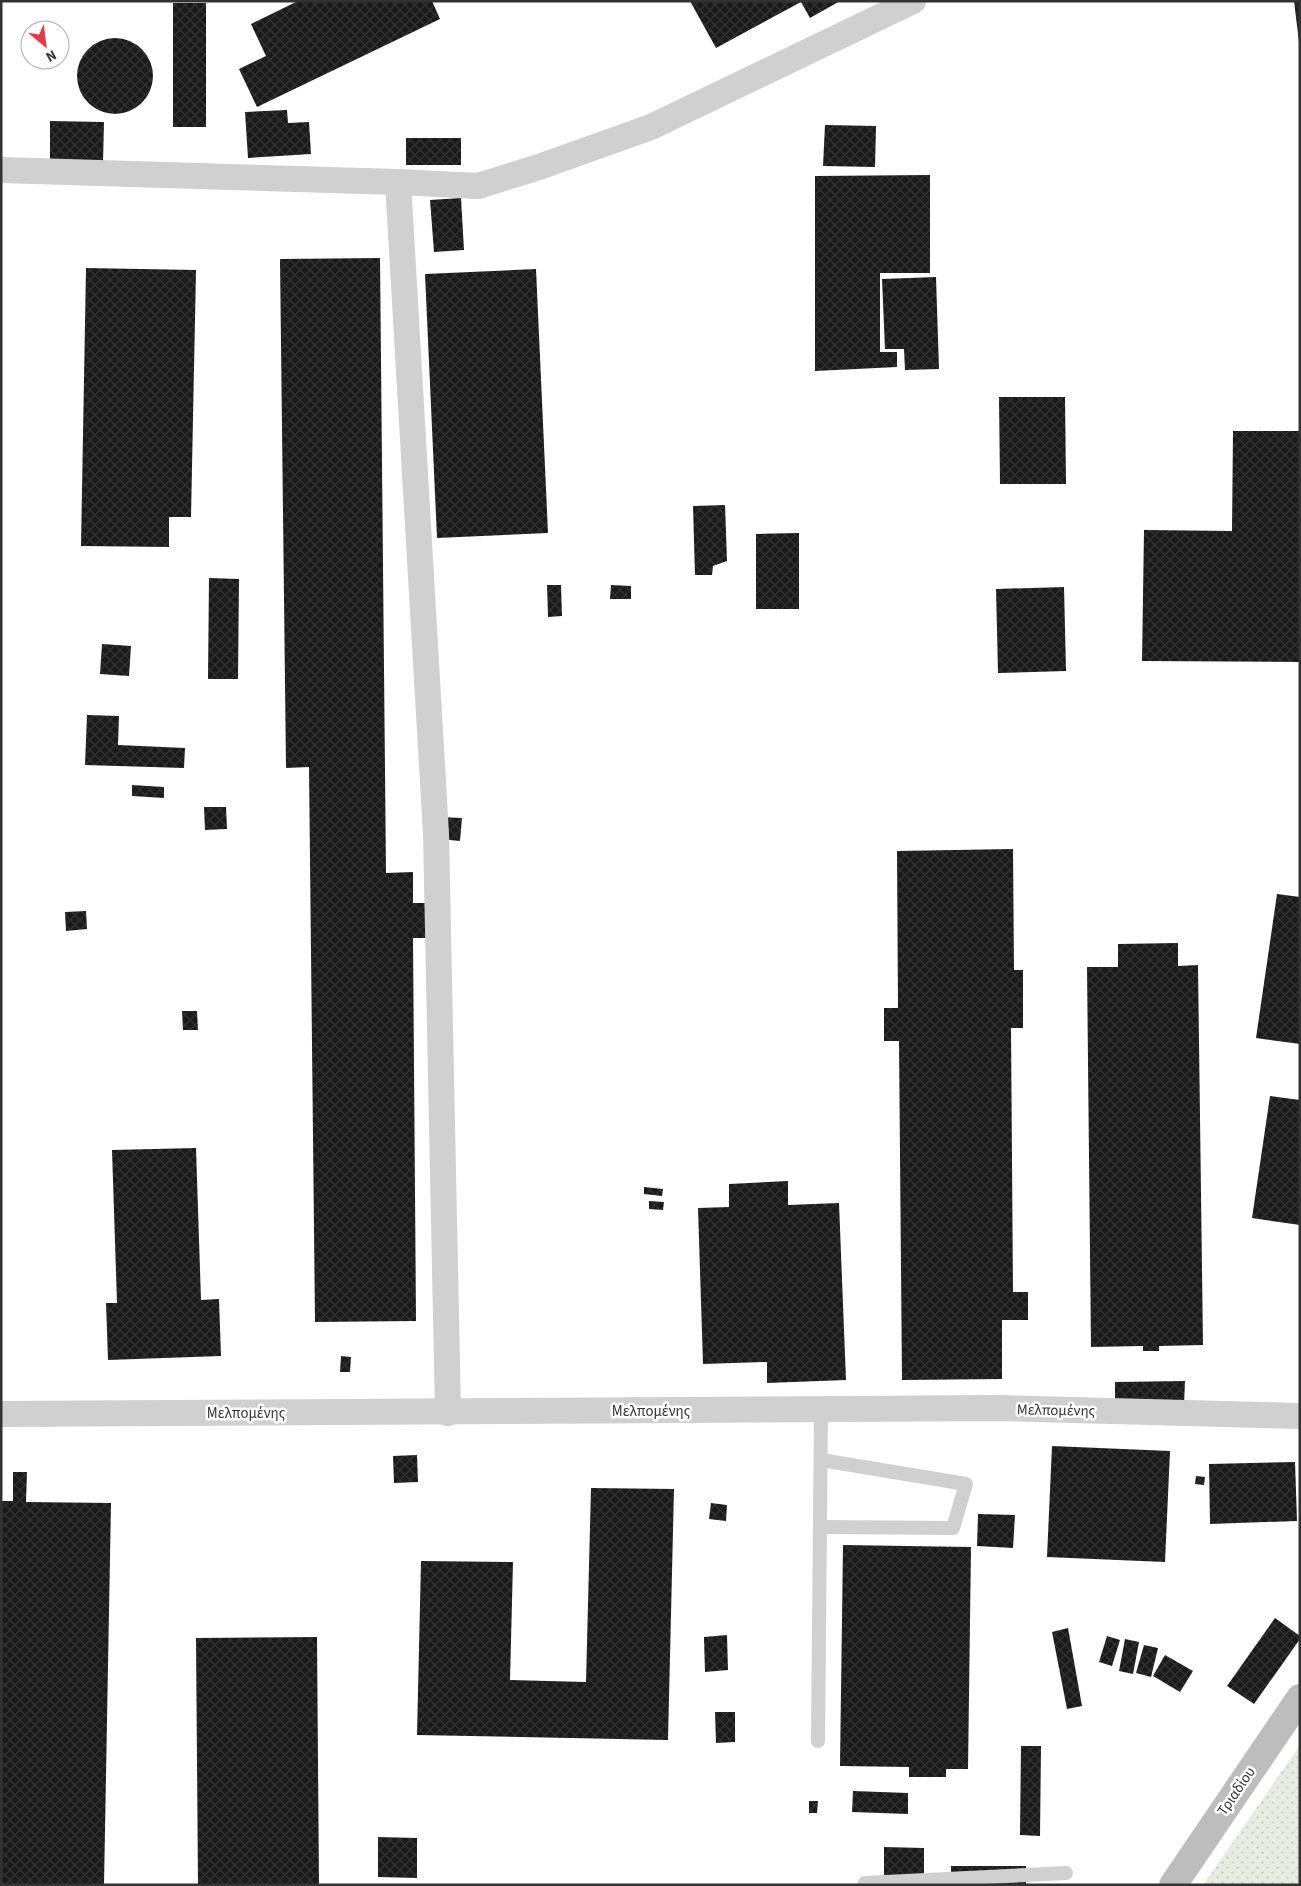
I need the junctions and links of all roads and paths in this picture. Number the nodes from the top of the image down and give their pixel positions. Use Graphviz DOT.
graph roads {
  1 [pos="913,1"];
  2 [pos="1,170"];
  3 [pos="398,182"];
  4 [pos="821,1410"];
  5 [pos="448,1413"];
  6 [pos="1,1414"];
  7 [pos="1300,1416"];
  8 [pos="821,1460"];
  9 [pos="820,1527"];
  10 [pos="1300,1698"];
  11 [pos="818,1741"];
  12 [pos="1066,1874"];
  13 [pos="864,1885"];
  14 [pos="1173,1885"];
  1 -- 3 [label="street"];
  2 -- 3 [label="street"];
  3 -- 5 [label="street"];
  4 -- 5 [label="street, Μελπομένης"];
  4 -- 7 [label="street, Μελπομένης"];
  4 -- 8 [label="lane"];
  5 -- 6 [label="street, Μελπομένης"];
  8 -- 9 [label="lane"];
  8 -- 9 [label="lane"];
  9 -- 11 [label="lane"];
  10 -- 14 [label="main road, Τριαδίου"];
  12 -- 13 [label="lane"];
}
